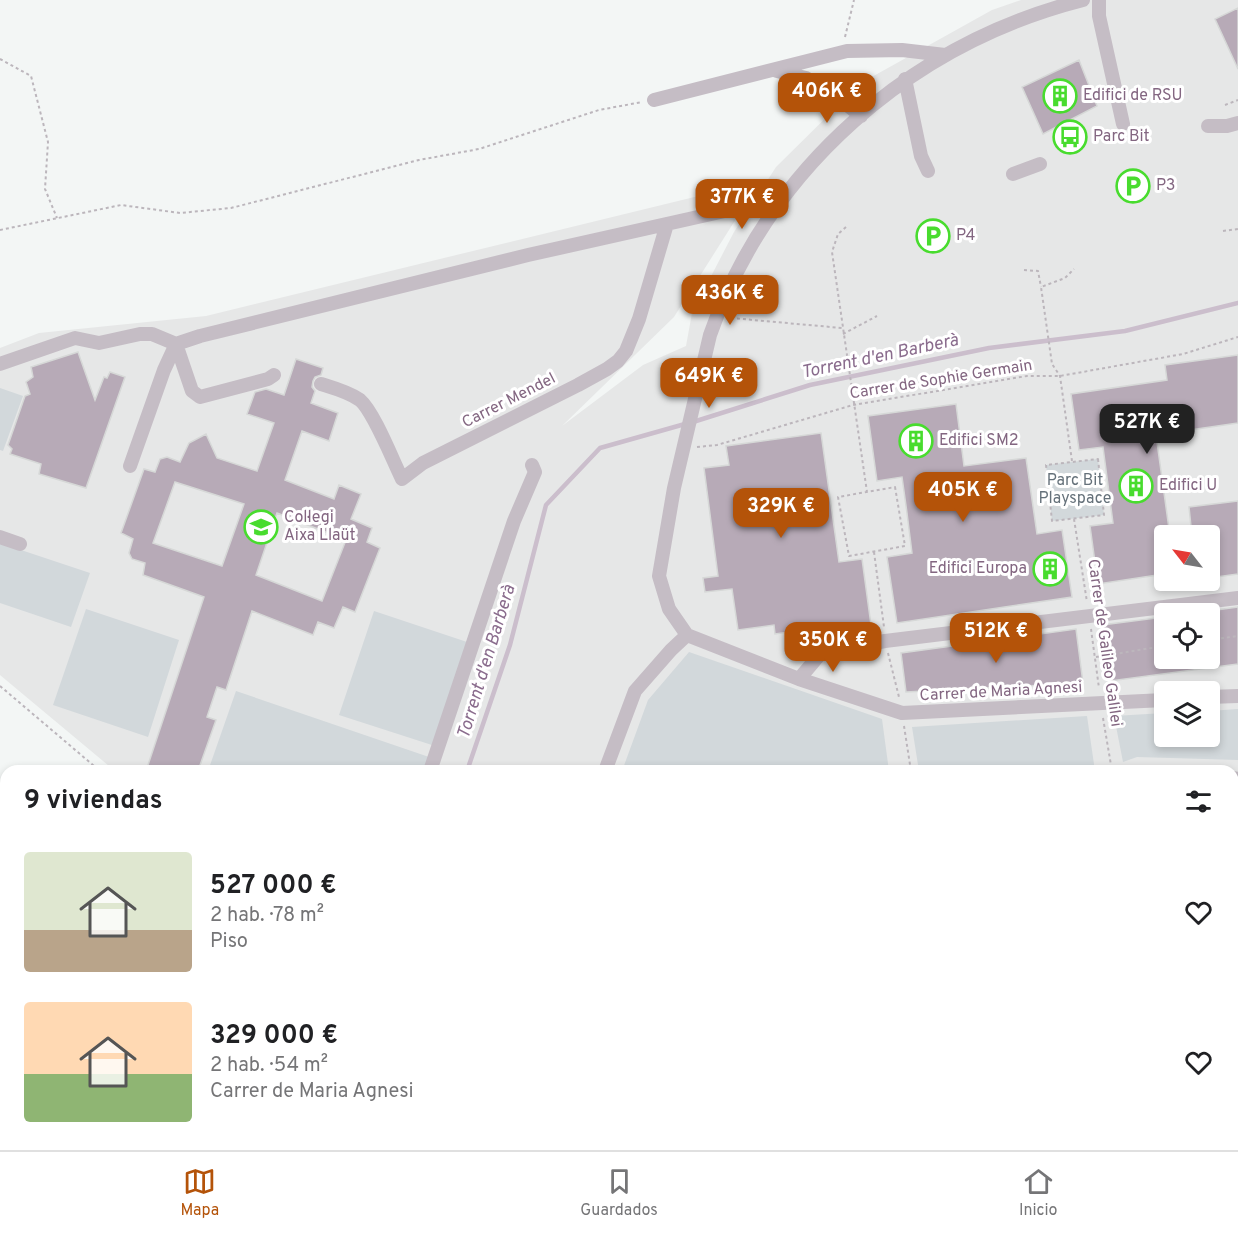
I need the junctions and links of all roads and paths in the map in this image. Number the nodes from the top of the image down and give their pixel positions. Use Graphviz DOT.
graph roads {
  1 [pos="854,0"];
  2 [pos="1083,0"];
  3 [pos="1099,0"];
  4 [pos="847,51"];
  5 [pos="945,55"];
  6 [pos="0,58"];
  7 [pos="774,70"];
  8 [pos="905,79"];
  9 [pos="654,100"];
  10 [pos="1238,100"];
  11 [pos="1225,105"];
  12 [pos="861,116"];
  13 [pos="1238,123"];
  14 [pos="1123,124"];
  15 [pos="1208,126"];
  16 [pos="1041,164"];
  17 [pos="928,171"];
  18 [pos="1012,174"];
  19 [pos="782,200"];
  20 [pos="57,218"];
  21 [pos="667,224"];
  22 [pos="846,227"];
  23 [pos="1238,229"];
  24 [pos="0,230"];
  25 [pos="1223,231"];
  26 [pos="1074,269"];
  27 [pos="1024,270"];
  28 [pos="1041,287"];
  29 [pos="718,311"];
  30 [pos="877,316"];
  31 [pos="843,328"];
  32 [pos="843,334"];
  33 [pos="1238,337"];
  34 [pos="176,344"];
  35 [pos="0,364"];
  36 [pos="274,375"];
  37 [pos="1060,376"];
  38 [pos="321,384"];
  39 [pos="854,405"];
  40 [pos="686,443"];
  41 [pos="1072,462"];
  42 [pos="532,465"];
  43 [pos="130,466"];
  44 [pos="867,492"];
  45 [pos="1074,519"];
  46 [pos="0,537"];
  47 [pos="20,544"];
  48 [pos="874,552"];
  49 [pos="1238,598"];
  50 [pos="1089,616"];
  51 [pos="687,635"];
  52 [pos="1238,636"];
  53 [pos="1220,638"];
  54 [pos="885,641"];
  55 [pos="1154,648"];
  56 [pos="1096,657"];
  57 [pos="799,679"];
  58 [pos="0,686"];
  59 [pos="1238,696"];
  60 [pos="1220,697"];
  61 [pos="1154,701"];
  62 [pos="1100,704"];
  63 [pos="902,713"];
  64 [pos="93,765"];
  65 [pos="432,765"];
  66 [pos="607,765"];
  67 [pos="910,765"];
  68 [pos="1111,765"];
  1 -- 4 [label="path"];
  2 -- 5 [label="street"];
  3 -- 14 [label="street"];
  4 -- 5 [label="street"];
  4 -- 7 [label="street"];
  5 -- 8 [label="street"];
  6 -- 20 [label="path"];
  7 -- 9 [label="street"];
  7 -- 12 [label="street"];
  8 -- 12 [label="street"];
  8 -- 17 [label="street"];
  9 -- 20 [label="path"];
  10 -- 11 [label="path"];
  12 -- 19 [label="street"];
  13 -- 15 [label="street"];
  16 -- 18 [label="street"];
  19 -- 21 [label="street"];
  19 -- 29 [label="street"];
  20 -- 24 [label="path"];
  21 -- 34 [label="street"];
  21 -- 38 [label="street, Carrer Mendel"];
  22 -- 31 [label="path"];
  23 -- 25 [label="path"];
  26 -- 28 [label="path"];
  27 -- 28 [label="path"];
  28 -- 37 [label="path"];
  29 -- 31 [label="path"];
  29 -- 40 [label="street"];
  30 -- 32 [label="path"];
  31 -- 32 [label="path"];
  32 -- 39 [label="path"];
  33 -- 37 [label="path, Carrer de Sophie Germain"];
  34 -- 35 [label="street"];
  34 -- 36 [label="street"];
  34 -- 43 [label="street"];
  37 -- 39 [label="path, Carrer de Sophie Germain"];
  37 -- 41 [label="path"];
  39 -- 40 [label="path, Carrer de Sophie Germain"];
  39 -- 44 [label="path"];
  40 -- 51 [label="street"];
  41 -- 45 [label="path"];
  41 -- 45 [label="path"];
  42 -- 65 [label="street"];
  44 -- 48 [label="path"];
  44 -- 48 [label="path"];
  45 -- 50 [label="path, Carrer de Galileo Galilei"];
  46 -- 47 [label="street"];
  48 -- 54 [label="path"];
  49 -- 50 [label="street"];
  50 -- 54 [label="street"];
  50 -- 56 [label="path, Carrer de Galileo Galilei"];
  51 -- 57 [label="street, Carrer de Maria Agnesi"];
  51 -- 66 [label="street"];
  52 -- 53 [label="path"];
  54 -- 57 [label="street"];
  54 -- 63 [label="path"];
  55 -- 56 [label="path"];
  56 -- 62 [label="path, Carrer de Galileo Galilei"];
  57 -- 63 [label="street, Carrer de Maria Agnesi"];
  58 -- 64 [label="path"];
  59 -- 60 [label="street"];
  61 -- 62 [label="street, Carrer de Maria Agnesi"];
  62 -- 63 [label="street, Carrer de Maria Agnesi"];
  62 -- 68 [label="path, Carrer de Galileo Galilei"];
  63 -- 67 [label="path"];
}
